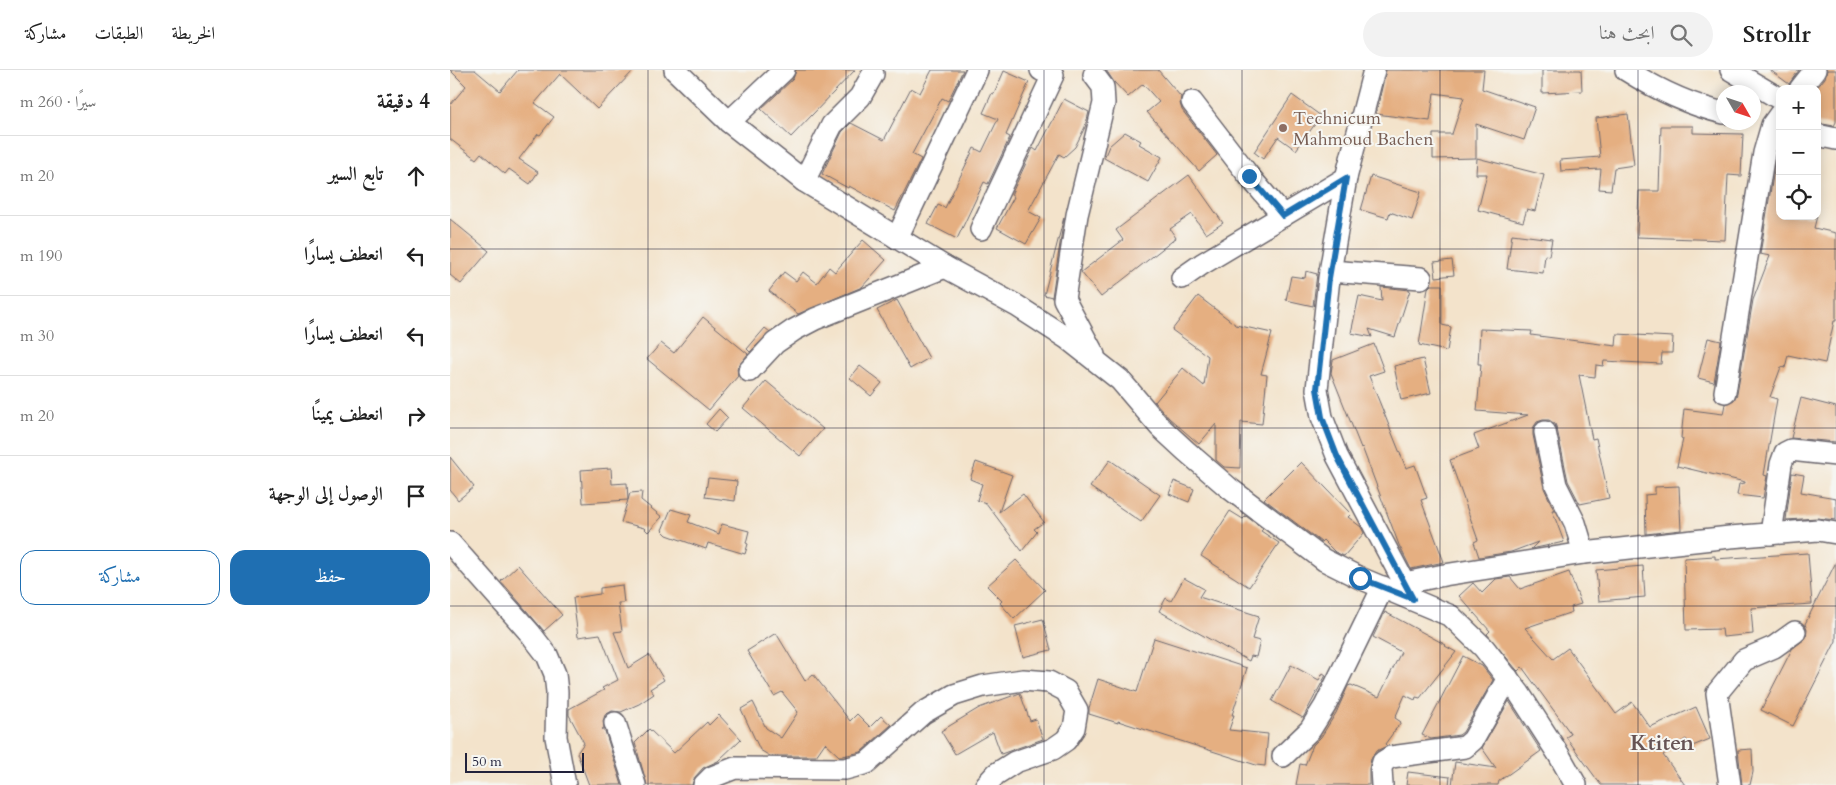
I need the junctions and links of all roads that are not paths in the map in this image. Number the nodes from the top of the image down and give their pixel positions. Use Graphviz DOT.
graph roads {
  1 [pos="675,70"];
  2 [pos="784,70"];
  3 [pos="977,70"];
  4 [pos="1041,70"];
  5 [pos="1374,70"];
  6 [pos="1626,70"];
  7 [pos="1731,70"];
  8 [pos="1815,70"];
  9 [pos="874,74"];
  10 [pos="1094,75"];
  11 [pos="1803,85"];
  12 [pos="1776,97"];
  13 [pos="1192,102"];
  14 [pos="1716,111"];
  15 [pos="1771,121"];
  16 [pos="729,122"];
  17 [pos="1821,136"];
  18 [pos="1836,139"];
  19 [pos="1346,178"];
  20 [pos="804,181"];
  21 [pos="1283,216"];
  22 [pos="981,229"];
  23 [pos="897,238"];
  24 [pos="945,267"];
  25 [pos="1330,271"];
  26 [pos="1182,278"];
  27 [pos="1421,278"];
  28 [pos="1097,362"];
  29 [pos="749,371"];
  30 [pos="1726,392"];
  31 [pos="1545,432"];
  32 [pos="1836,455"];
  33 [pos="1836,533"];
  34 [pos="1771,534"];
  35 [pos="450,543"];
  36 [pos="1584,553"];
  37 [pos="1383,587"];
  38 [pos="1409,591"];
  39 [pos="1795,632"];
  40 [pos="1508,678"];
  41 [pos="615,723"];
  42 [pos="1283,756"];
  43 [pos="565,785"];
  44 [pos="635,785"];
  45 [pos="704,785"];
  46 [pos="986,785"];
  47 [pos="1382,785"];
  48 [pos="1576,785"];
  49 [pos="1730,785"];
  1 -- 16 [label="street"];
  2 -- 16 [label="street"];
  3 -- 23 [label="street"];
  4 -- 22 [label="street"];
  5 -- 19 [label="street"];
  6 -- 14 [label="street"];
  7 -- 12 [label="street"];
  8 -- 11 [label="street"];
  9 -- 20 [label="street"];
  10 -- 28 [label="street"];
  13 -- 21 [label="street"];
  15 -- 30 [label="street"];
  16 -- 20 [label="street"];
  17 -- 18 [label="street"];
  19 -- 21 [label="street"];
  19 -- 25 [label="street"];
  20 -- 23 [label="street"];
  21 -- 26 [label="street"];
  23 -- 24 [label="street"];
  24 -- 28 [label="street"];
  24 -- 29 [label="street"];
  25 -- 27 [label="street"];
  25 -- 38 [label="street"];
  28 -- 37 [label="street"];
  31 -- 36 [label="street"];
  32 -- 34 [label="street"];
  33 -- 34 [label="street"];
  34 -- 36 [label="street"];
  35 -- 43 [label="street"];
  36 -- 38 [label="street"];
  37 -- 38 [label="street"];
  37 -- 42 [label="street"];
  38 -- 40 [label="street"];
  39 -- 49 [label="street"];
  40 -- 47 [label="street"];
  40 -- 48 [label="street"];
  41 -- 44 [label="street"];
  45 -- 46 [label="street"];
}
